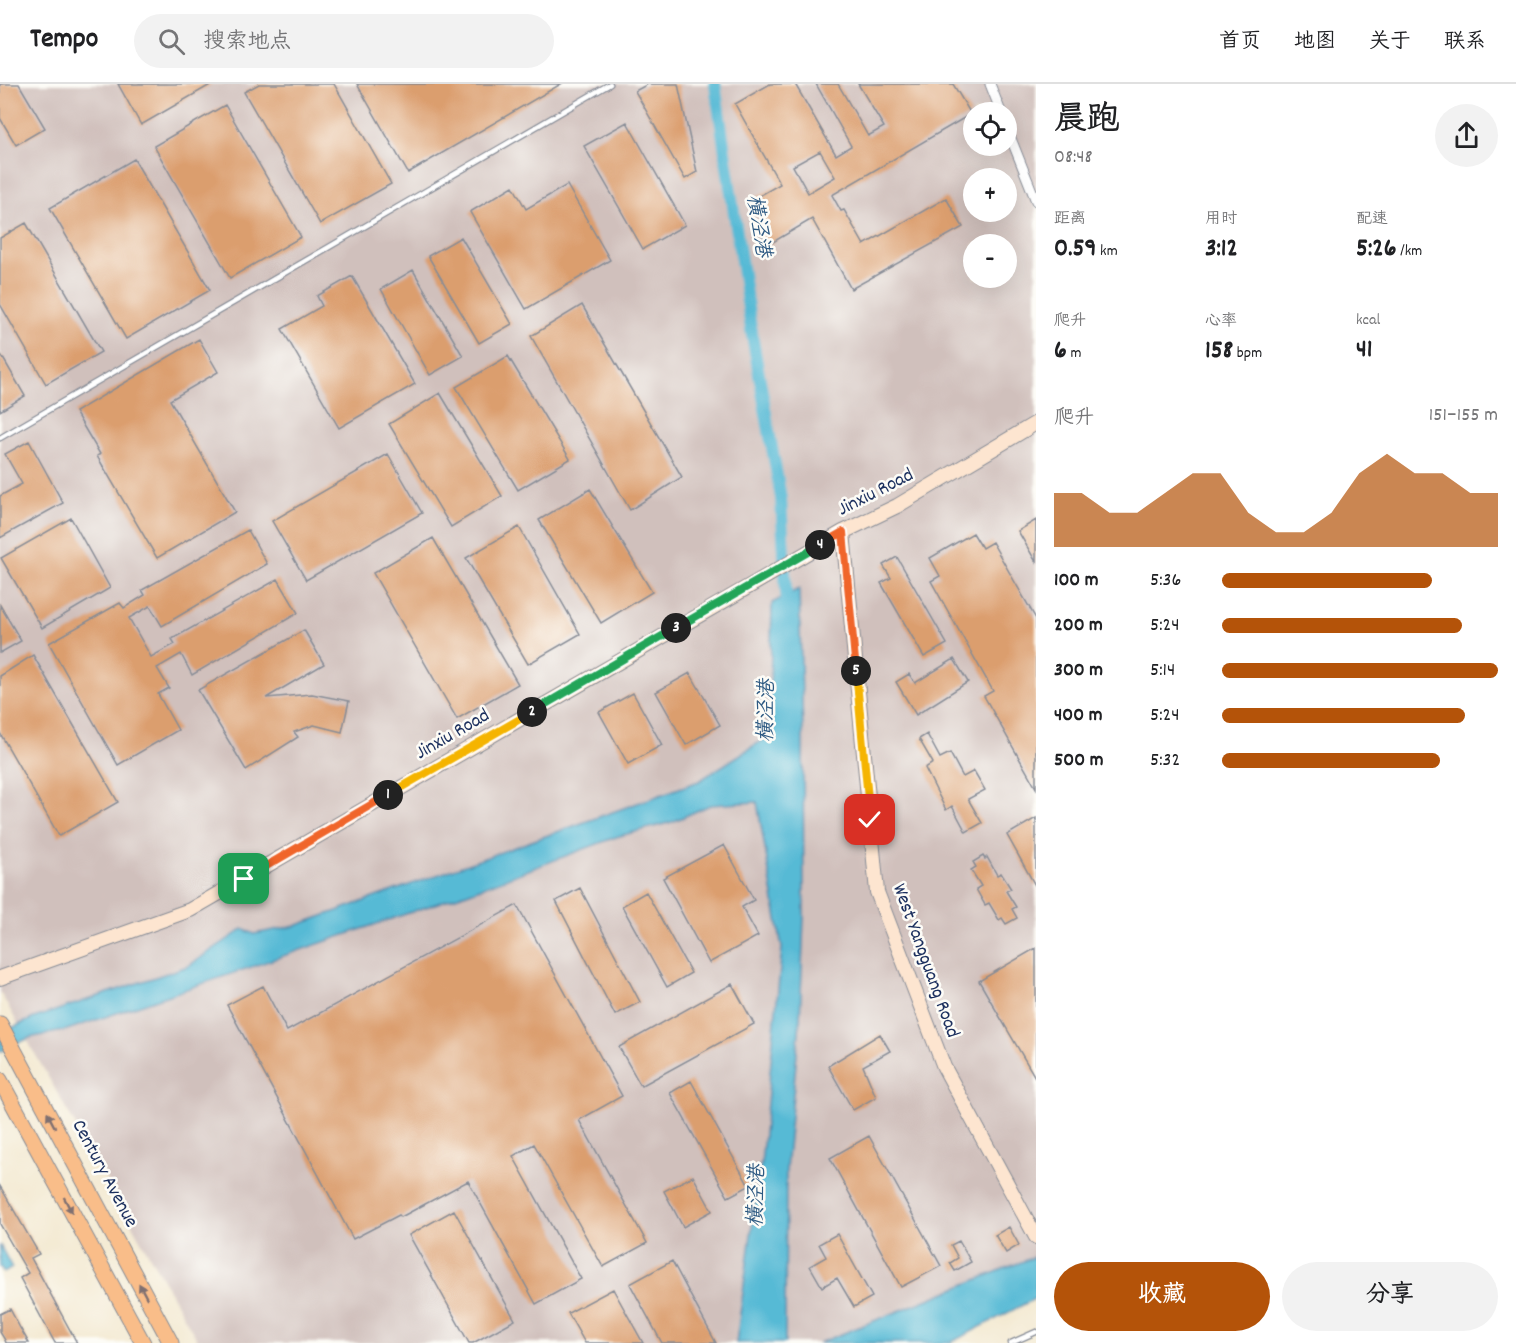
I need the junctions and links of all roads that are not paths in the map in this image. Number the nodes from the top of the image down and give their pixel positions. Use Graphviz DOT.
graph roads {
  1 [pos="610,84"];
  2 [pos="990,84"];
  3 [pos="997,102"];
  4 [pos="1017,154"];
  5 [pos="1036,201"];
  6 [pos="1036,423"];
  7 [pos="0,438"];
  8 [pos="843,532"];
  9 [pos="0,978"];
  10 [pos="0,1024"];
  11 [pos="0,1080"];
  12 [pos="1036,1237"];
  13 [pos="1036,1332"];
  14 [pos="143,1343"];
  15 [pos="171,1343"];
  16 [pos="1011,1343"];
  1 -- 7 [label="lane"];
  2 -- 3 [label="street"];
  4 -- 5 [label="street"];
  6 -- 8 [label="street, Jinxiu Road"];
  8 -- 9 [label="street, Jinxiu Road"];
  8 -- 12 [label="street, West Yangguang Road"];
  15 -- 10 [label="main road, Century Avenue, one-way"];
  11 -- 14 [label="main road, one-way"];
  13 -- 16 [label="lane"];
}
